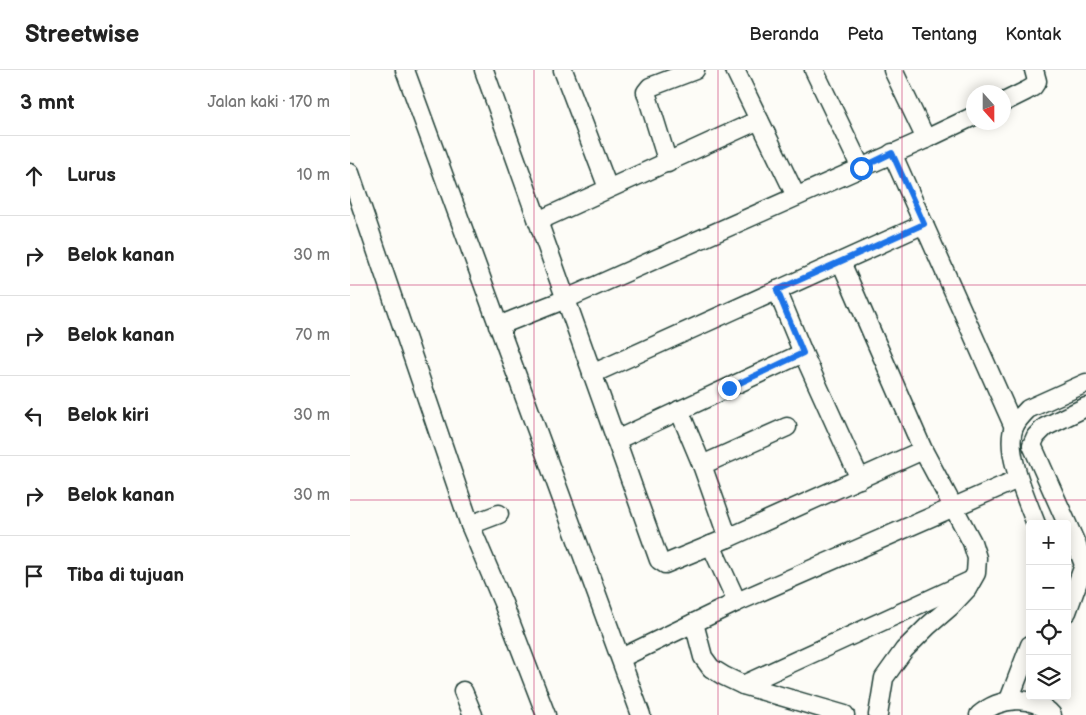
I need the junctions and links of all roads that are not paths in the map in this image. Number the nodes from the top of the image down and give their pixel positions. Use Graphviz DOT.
graph roads {
  1 [pos="405,70"];
  2 [pos="484,70"];
  3 [pos="563,70"];
  4 [pos="695,70"];
  5 [pos="735,70"];
  6 [pos="814,70"];
  7 [pos="892,70"];
  8 [pos="1034,70"];
  9 [pos="1011,98"];
  10 [pos="759,120"];
  11 [pos="966,120"];
  12 [pos="926,138"];
  13 [pos="892,153"];
  14 [pos="668,163"];
  15 [pos="861,168"];
  16 [pos="350,173"];
  17 [pos="608,188"];
  18 [pos="796,196"];
  19 [pos="538,221"];
  20 [pos="924,224"];
  21 [pos="841,262"];
  22 [pos="777,290"];
  23 [pos="566,299"];
  24 [pos="498,326"];
  25 [pos="803,353"];
  26 [pos="592,374"];
  27 [pos="1086,383"];
  28 [pos="1086,407"];
  29 [pos="679,410"];
  30 [pos="787,427"];
  31 [pos="1014,428"];
  32 [pos="616,440"];
  33 [pos="923,450"];
  34 [pos="702,465"];
  35 [pos="860,478"];
  36 [pos="1018,478"];
  37 [pos="952,507"];
  38 [pos="500,514"];
  39 [pos="1034,520"];
  40 [pos="470,525"];
  41 [pos="728,538"];
  42 [pos="711,545"];
  43 [pos="972,580"];
  44 [pos="737,602"];
  45 [pos="1068,610"];
  46 [pos="694,623"];
  47 [pos="1026,655"];
  48 [pos="620,658"];
  49 [pos="743,685"];
  50 [pos="463,692"];
  51 [pos="1009,700"];
  52 [pos="1026,700"];
  53 [pos="1037,700"];
  54 [pos="473,715"];
  55 [pos="546,715"];
  56 [pos="641,715"];
  57 [pos="845,715"];
  58 [pos="878,715"];
  59 [pos="979,715"];
  60 [pos="1052,715"];
  1 -- 24 [label="street"];
  2 -- 19 [label="street"];
  3 -- 17 [label="street"];
  4 -- 14 [label="street"];
  5 -- 10 [label="street"];
  6 -- 15 [label="street"];
  7 -- 12 [label="street"];
  8 -- 9 [label="street"];
  10 -- 14 [label="street"];
  10 -- 18 [label="street"];
  11 -- 12 [label="street"];
  12 -- 13 [label="street"];
  13 -- 15 [label="street"];
  13 -- 20 [label="street"];
  14 -- 17 [label="street"];
  15 -- 18 [label="street"];
  16 -- 40 [label="street"];
  17 -- 19 [label="street"];
  18 -- 23 [label="street"];
  19 -- 23 [label="street"];
  20 -- 21 [label="street"];
  20 -- 31 [label="street"];
  21 -- 22 [label="street"];
  21 -- 33 [label="street"];
  22 -- 25 [label="street"];
  22 -- 26 [label="street"];
  23 -- 24 [label="street"];
  23 -- 26 [label="street"];
  24 -- 48 [label="street"];
  25 -- 29 [label="street"];
  25 -- 35 [label="street"];
  26 -- 32 [label="street"];
  27 -- 31 [label="street"];
  28 -- 45 [label="street"];
  29 -- 32 [label="street"];
  29 -- 34 [label="street"];
  30 -- 34 [label="street"];
  31 -- 36 [label="street"];
  32 -- 42 [label="street"];
  33 -- 35 [label="street"];
  33 -- 37 [label="street"];
  34 -- 41 [label="street"];
  35 -- 41 [label="street"];
  36 -- 37 [label="street"];
  36 -- 39 [label="street"];
  37 -- 43 [label="street"];
  37 -- 44 [label="street"];
  38 -- 40 [label="street"];
  40 -- 55 [label="street"];
  41 -- 42 [label="street"];
  42 -- 44 [label="street"];
  43 -- 49 [label="street"];
  43 -- 58 [label="street"];
  44 -- 46 [label="street"];
  46 -- 48 [label="street"];
  46 -- 49 [label="street"];
  47 -- 51 [label="street"];
  48 -- 56 [label="street"];
  49 -- 57 [label="street"];
  50 -- 54 [label="street"];
  51 -- 52 [label="street"];
  51 -- 59 [label="street"];
  53 -- 60 [label="street"];
}
